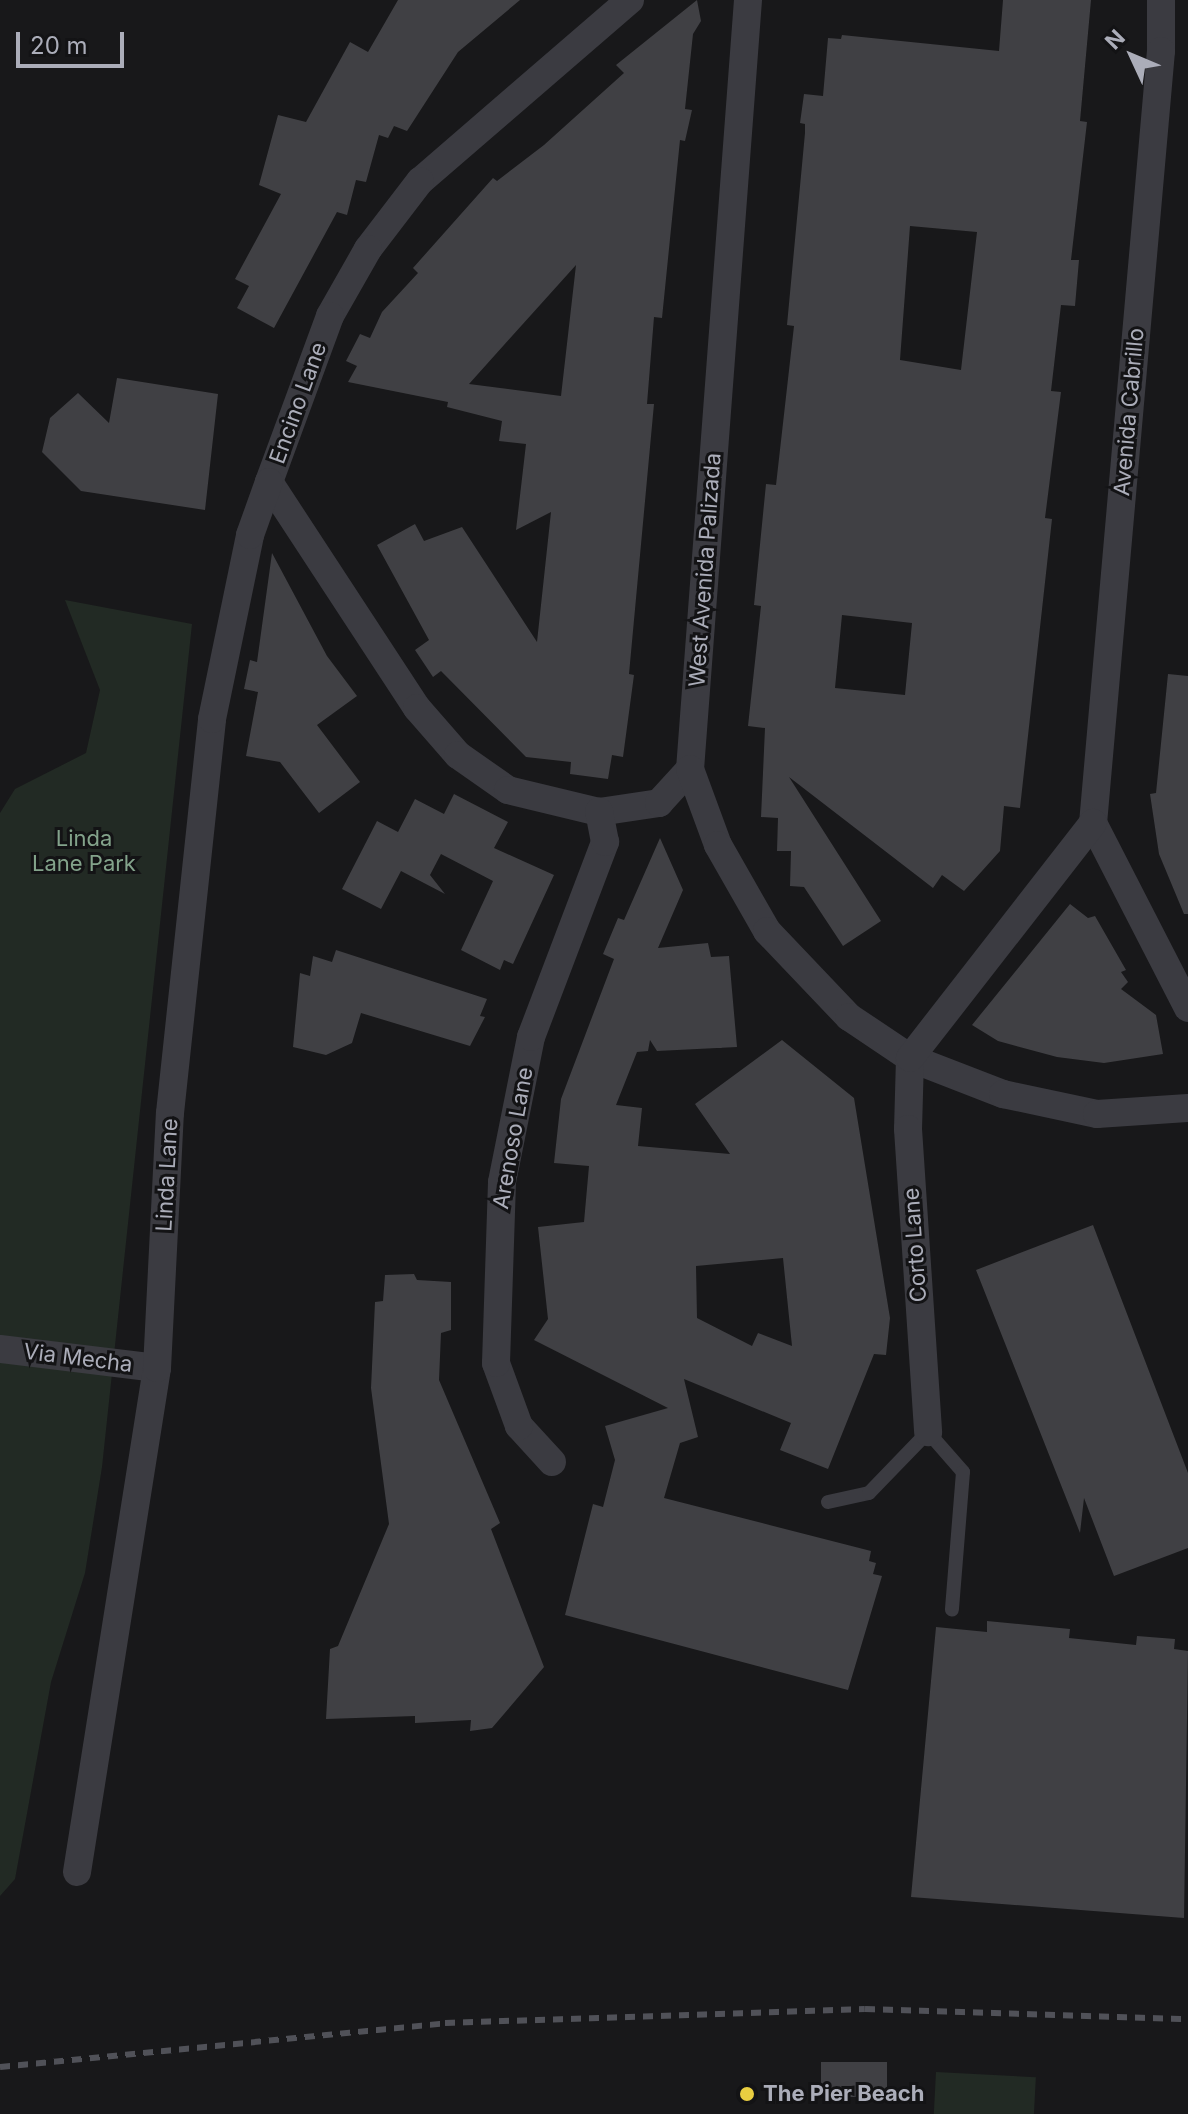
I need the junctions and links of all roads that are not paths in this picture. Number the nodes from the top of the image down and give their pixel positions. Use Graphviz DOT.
graph roads {
  1 [pos="630,0"];
  2 [pos="748,0"];
  3 [pos="1161,0"];
  4 [pos="269,482"];
  5 [pos="690,769"];
  6 [pos="599,812"];
  7 [pos="1093,823"];
  8 [pos="1188,1008"];
  9 [pos="910,1058"];
  10 [pos="1188,1108"];
  11 [pos="0,1349"];
  12 [pos="157,1368"];
  13 [pos="928,1432"];
  14 [pos="552,1462"];
  15 [pos="828,1502"];
  16 [pos="952,1610"];
  17 [pos="77,1872"];
  1 -- 4 [label="street, Encino Lane"];
  2 -- 5 [label="street, West Avenida Palizada"];
  3 -- 7 [label="street, Avenida Cabrillo"];
  4 -- 6 [label="street, Encino Lane"];
  4 -- 12 [label="street, Linda Lane"];
  5 -- 6 [label="street, Encino Lane"];
  5 -- 9 [label="street, West Avenida Palizada"];
  6 -- 14 [label="street, Arenoso Lane"];
  7 -- 8 [label="street"];
  7 -- 9 [label="street"];
  9 -- 10 [label="street, West Avenida Palizada"];
  9 -- 13 [label="street, Corto Lane"];
  11 -- 12 [label="street, Via Mecha"];
  12 -- 17 [label="street, Linda Lane"];
  13 -- 15 [label="lane"];
  13 -- 16 [label="lane"];
}
